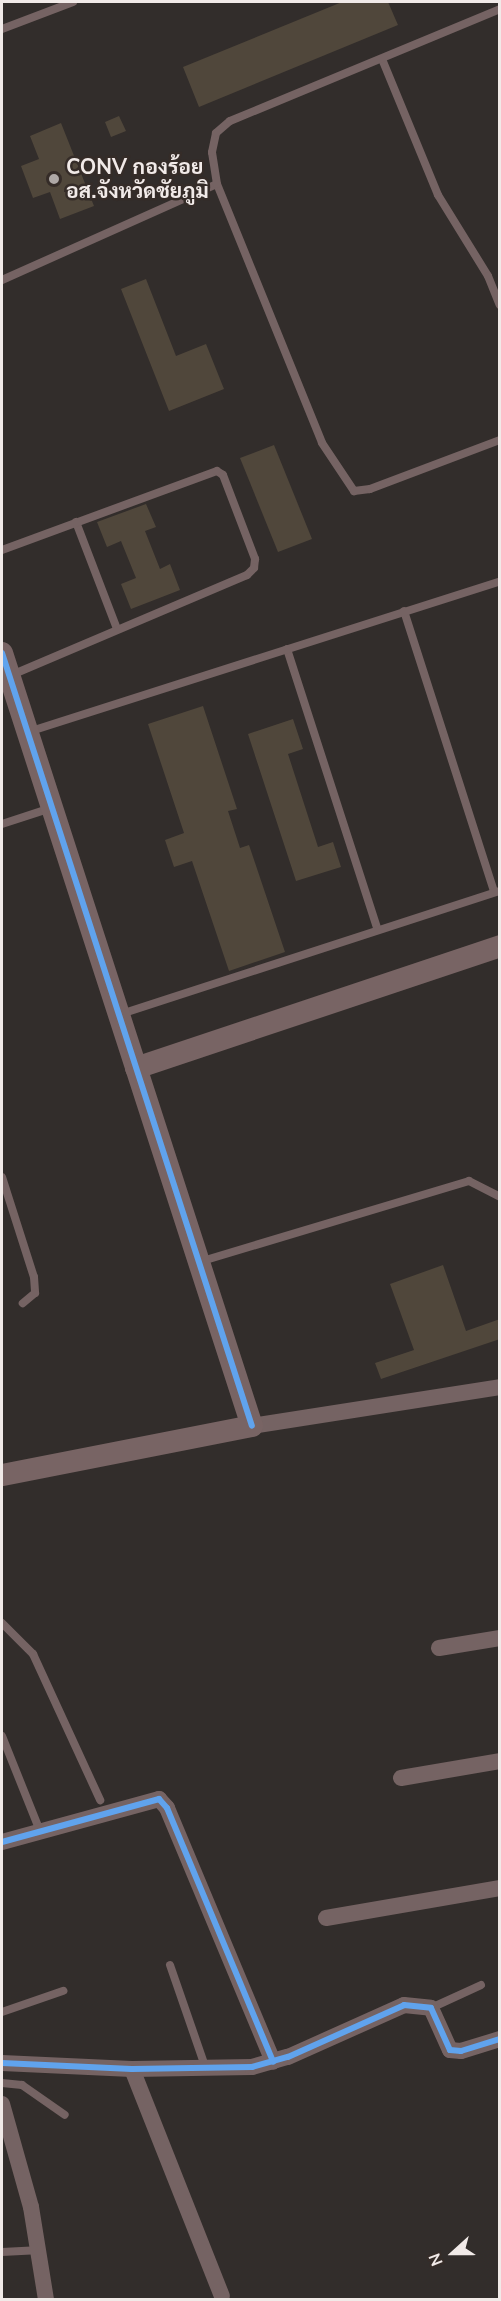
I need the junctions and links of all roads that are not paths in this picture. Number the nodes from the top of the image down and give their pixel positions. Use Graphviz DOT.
graph roads {
  1 [pos="74,2"];
  2 [pos="500,9"];
  3 [pos="2,29"];
  4 [pos="382,59"];
  5 [pos="217,184"];
  6 [pos="2,280"];
  7 [pos="500,305"];
  8 [pos="500,440"];
  9 [pos="76,522"];
  10 [pos="2,550"];
  11 [pos="500,581"];
  12 [pos="405,611"];
  13 [pos="117,629"];
  14 [pos="287,649"];
  15 [pos="2,653"];
  16 [pos="9,676"];
  17 [pos="27,732"];
  18 [pos="52,808"];
  19 [pos="2,824"];
  20 [pos="497,891"];
  21 [pos="378,930"];
  22 [pos="500,946"];
  23 [pos="119,1015"];
  24 [pos="136,1068"];
  25 [pos="2,1176"];
  26 [pos="500,1197"];
  27 [pos="199,1262"];
  28 [pos="23,1303"];
  29 [pos="500,1387"];
  30 [pos="252,1426"];
  31 [pos="2,1475"];
  32 [pos="2,1623"];
  33 [pos="500,1638"];
  34 [pos="439,1648"];
  35 [pos="2,1736"];
  36 [pos="500,1761"];
  37 [pos="401,1778"];
  38 [pos="100,1800"];
  39 [pos="40,1831"];
  40 [pos="2,1842"];
  41 [pos="500,1888"];
  42 [pos="326,1918"];
  43 [pos="170,1965"];
  44 [pos="481,1985"];
  45 [pos="63,1991"];
  46 [pos="431,2008"];
  47 [pos="2,2012"];
  48 [pos="500,2039"];
  49 [pos="273,2062"];
  50 [pos="2,2063"];
  51 [pos="132,2069"];
  52 [pos="206,2069"];
  53 [pos="2,2083"];
  54 [pos="3,2112"];
  55 [pos="65,2115"];
  56 [pos="36,2250"];
  57 [pos="2,2252"];
  58 [pos="222,2296"];
  59 [pos="46,2300"];
  1 -- 3 [label="lane"];
  2 -- 4 [label="lane"];
  4 -- 5 [label="lane"];
  4 -- 7 [label="lane"];
  5 -- 6 [label="lane"];
  5 -- 8 [label="lane"];
  9 -- 10 [label="lane"];
  9 -- 13 [label="lane"];
  9 -- 13 [label="lane"];
  11 -- 12 [label="lane"];
  12 -- 14 [label="lane"];
  12 -- 20 [label="lane"];
  13 -- 16 [label="lane"];
  14 -- 17 [label="lane"];
  14 -- 21 [label="lane"];
  15 -- 16 [label="street"];
  16 -- 17 [label="street"];
  17 -- 18 [label="street"];
  18 -- 19 [label="lane"];
  18 -- 23 [label="street"];
  20 -- 21 [label="lane"];
  21 -- 23 [label="lane"];
  22 -- 24 [label="street"];
  23 -- 24 [label="street"];
  24 -- 27 [label="street"];
  25 -- 28 [label="lane"];
  26 -- 27 [label="lane"];
  27 -- 30 [label="street"];
  29 -- 30 [label="street"];
  30 -- 31 [label="street"];
  32 -- 38 [label="lane"];
  33 -- 34 [label="street"];
  35 -- 39 [label="lane"];
  36 -- 37 [label="street"];
  39 -- 40 [label="street"];
  39 -- 49 [label="street"];
  41 -- 42 [label="street"];
  43 -- 52 [label="lane"];
  44 -- 46 [label="lane"];
  45 -- 47 [label="lane"];
  46 -- 48 [label="street"];
  46 -- 49 [label="street"];
  49 -- 52 [label="street"];
  50 -- 51 [label="street"];
  51 -- 52 [label="street"];
  51 -- 58 [label="street"];
  53 -- 55 [label="lane"];
  54 -- 56 [label="street"];
  56 -- 57 [label="lane"];
  56 -- 59 [label="street"];
}
